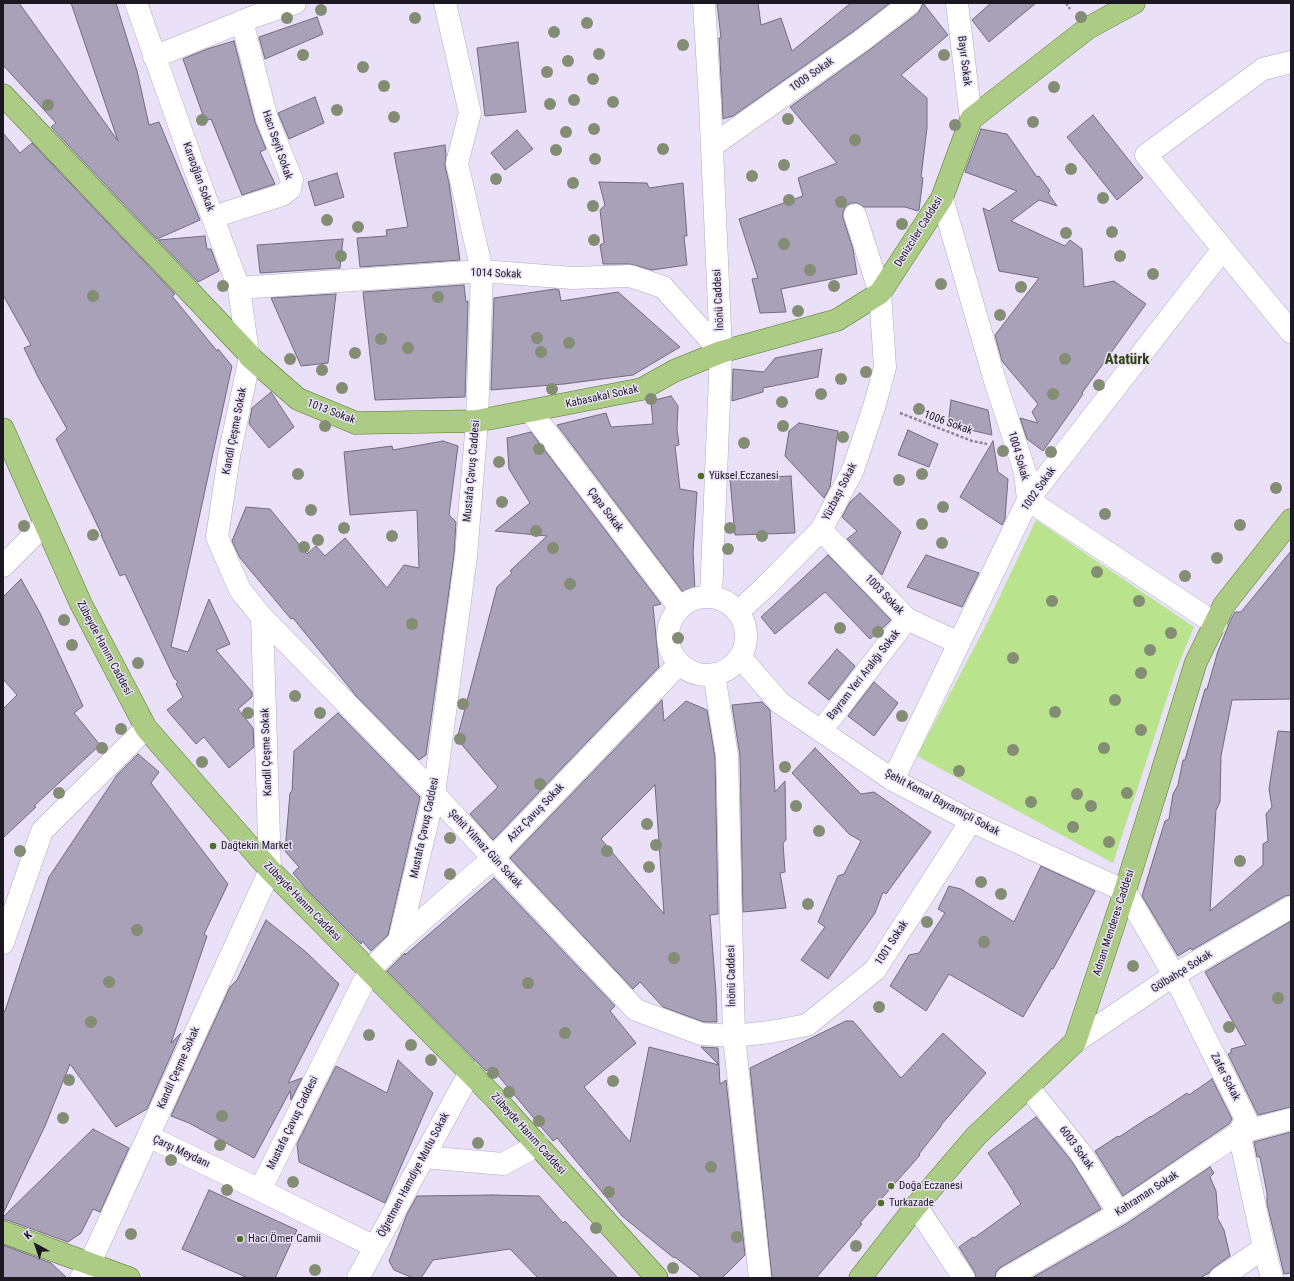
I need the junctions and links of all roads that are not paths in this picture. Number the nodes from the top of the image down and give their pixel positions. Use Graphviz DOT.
graph roads {
  1 [pos="136,3"];
  2 [pos="295,3"];
  3 [pos="445,3"];
  4 [pos="704,3"];
  5 [pos="910,3"];
  6 [pos="957,3"];
  7 [pos="1123,6"];
  8 [pos="242,21"];
  9 [pos="154,57"];
  10 [pos="1291,62"];
  11 [pos="3,95"];
  12 [pos="971,119"];
  13 [pos="712,146"];
  14 [pos="942,198"];
  15 [pos="855,215"];
  16 [pos="213,217"];
  17 [pos="1223,249"];
  18 [pos="482,271"];
  19 [pos="239,288"];
  20 [pos="880,293"];
  21 [pos="1291,332"];
  22 [pos="721,352"];
  23 [pos="249,355"];
  24 [pos="531,412"];
  25 [pos="477,421"];
  26 [pos="3,429"];
  27 [pos="1028,500"];
  28 [pos="1291,520"];
  29 [pos="45,524"];
  30 [pos="821,530"];
  31 [pos="3,566"];
  32 [pos="711,597"];
  33 [pos="679,607"];
  34 [pos="738,612"];
  35 [pos="262,617"];
  36 [pos="907,619"];
  37 [pos="1216,624"];
  38 [pos="959,643"];
  39 [pos="740,657"];
  40 [pos="679,664"];
  41 [pos="714,674"];
  42 [pos="146,728"];
  43 [pos="820,731"];
  44 [pos="893,780"];
  45 [pos="434,794"];
  46 [pos="971,821"];
  47 [pos="493,858"];
  48 [pos="270,870"];
  49 [pos="1125,891"];
  50 [pos="1291,907"];
  51 [pos="398,941"];
  52 [pos="3,943"];
  53 [pos="369,971"];
  54 [pos="1174,975"];
  55 [pos="734,1036"];
  56 [pos="1075,1042"];
  57 [pos="470,1072"];
  58 [pos="1028,1087"];
  59 [pos="1291,1119"];
  60 [pos="1240,1133"];
  61 [pos="148,1136"];
  62 [pos="538,1145"];
  63 [pos="424,1157"];
  64 [pos="260,1190"];
  65 [pos="916,1206"];
  66 [pos="1119,1213"];
  67 [pos="3,1232"];
  68 [pos="375,1247"];
  69 [pos="1264,1248"];
  70 [pos="86,1271"];
  71 [pos="129,1278"];
  72 [pos="358,1278"];
  73 [pos="657,1278"];
  74 [pos="760,1278"];
  75 [pos="860,1278"];
  76 [pos="964,1278"];
  77 [pos="1006,1278"];
  78 [pos="1220,1278"];
  79 [pos="1272,1278"];
  1 -- 9 [label="street, Karaoğlan Sokak"];
  2 -- 8 [label="street"];
  3 -- 18 [label="street, Mustafa Çavuş Caddesi"];
  4 -- 13 [label="street, İnönü Caddesi"];
  5 -- 13 [label="street, 1009 Sokak"];
  6 -- 12 [label="street, Bayır Sokak"];
  7 -- 12 [label="main road"];
  8 -- 9 [label="street"];
  8 -- 16 [label="street, Hacı Seyit Sokak"];
  9 -- 16 [label="street, Karaoğlan Sokak"];
  10 -- 17 [label="street"];
  11 -- 23 [label="main road, 1013 Sokak"];
  12 -- 14 [label="main road, Denizciler Caddesi"];
  13 -- 22 [label="street, İnönü Caddesi"];
  14 -- 20 [label="main road, Denizciler Caddesi"];
  14 -- 27 [label="street, 1004 Sokak"];
  15 -- 20 [label="street, Yüzbaşı Sokak"];
  16 -- 19 [label="street, Karaoğlan Sokak"];
  17 -- 21 [label="street"];
  17 -- 27 [label="street, 1002 Sokak"];
  18 -- 19 [label="street, 1014 Sokak"];
  18 -- 22 [label="street, 1014 Sokak"];
  18 -- 25 [label="street, Mustafa Çavuş Caddesi"];
  19 -- 23 [label="street, Karaoğlan Sokak"];
  20 -- 22 [label="main road, Denizciler Caddesi"];
  20 -- 30 [label="street, Yüzbaşı Sokak"];
  22 -- 24 [label="main road, Kabasakal Sokak"];
  22 -- 32 [label="street, İnönü Caddesi"];
  23 -- 25 [label="main road, 1013 Sokak"];
  23 -- 35 [label="street, Kandil Çeşme Sokak"];
  24 -- 25 [label="main road, Kabasakal Sokak"];
  24 -- 33 [label="street, Çapa Sokak"];
  25 -- 45 [label="street, Mustafa Çavuş Caddesi"];
  26 -- 29 [label="main road, Zübeyde Hanım Caddesi"];
  27 -- 37 [label="street"];
  27 -- 38 [label="street, 1002 Sokak"];
  28 -- 37 [label="main road, Adnan Menderes Caddesi"];
  29 -- 31 [label="street"];
  29 -- 42 [label="main road, Zübeyde Hanım Caddesi"];
  30 -- 34 [label="street, Yüzbaşı Sokak"];
  30 -- 36 [label="street, 1003 Sokak"];
  32 -- 33 [label="street"];
  32 -- 34 [label="street"];
  33 -- 40 [label="street"];
  34 -- 39 [label="street"];
  35 -- 45 [label="street, Şehit Yılmaz Gün Sokak"];
  35 -- 48 [label="street, Kandil Çeşme Sokak"];
  36 -- 38 [label="street, 1003 Sokak"];
  36 -- 43 [label="street, Bayram Yeri Aralığı Sokak"];
  37 -- 49 [label="main road, Adnan Menderes Caddesi"];
  38 -- 44 [label="street, 1002 Sokak"];
  39 -- 41 [label="street"];
  39 -- 43 [label="street, Şehit Kemal Bayramiçli Sokak"];
  40 -- 41 [label="street"];
  40 -- 47 [label="street, Aziz Çavuş Sokak"];
  41 -- 55 [label="street, İnönü Caddesi"];
  42 -- 48 [label="main road, Zübeyde Hanım Caddesi"];
  42 -- 52 [label="street"];
  43 -- 44 [label="street, Şehit Kemal Bayramiçli Sokak"];
  44 -- 46 [label="street, Şehit Kemal Bayramiçli Sokak"];
  45 -- 47 [label="street, Şehit Yılmaz Gün Sokak"];
  45 -- 51 [label="street, Mustafa Çavuş Caddesi"];
  46 -- 49 [label="street, Şehit Kemal Bayramiçli Sokak"];
  46 -- 55 [label="street, 1001 Sokak"];
  47 -- 51 [label="street, Aziz Çavuş Sokak"];
  47 -- 55 [label="street, Şehit Yılmaz Gün Sokak"];
  48 -- 53 [label="main road, Zübeyde Hanım Caddesi"];
  48 -- 61 [label="street, Kandil Çeşme Sokak"];
  49 -- 54 [label="street, Zafer Sokak"];
  49 -- 56 [label="main road, Adnan Menderes Caddesi"];
  50 -- 54 [label="street, Gölbahçe Sokak"];
  51 -- 53 [label="street, Aziz Çavuş Sokak"];
  53 -- 57 [label="main road, Zübeyde Hanım Caddesi"];
  53 -- 64 [label="street, Mustafa Çavuş Caddesi"];
  54 -- 56 [label="street, Gölbahçe Sokak"];
  54 -- 60 [label="street, Zafer Sokak"];
  55 -- 74 [label="street, İnönü Caddesi"];
  56 -- 58 [label="main road, Adnan Menderes Caddesi"];
  57 -- 62 [label="main road, Zübeyde Hanım Caddesi"];
  57 -- 63 [label="street, Öğretmen Hamdiye Mutlu Sokak"];
  58 -- 65 [label="main road, Adnan Menderes Caddesi"];
  58 -- 66 [label="street, 6003 Sokak"];
  59 -- 60 [label="street, Kahraman Sokak"];
  60 -- 66 [label="street, Kahraman Sokak"];
  60 -- 69 [label="street, Zafer Sokak"];
  61 -- 64 [label="street, Çarşı Meydanı"];
  61 -- 70 [label="street, Çarşı Meydanı"];
  62 -- 63 [label="street"];
  62 -- 73 [label="main road, Zübeyde Hanım Caddesi"];
  63 -- 68 [label="street, Öğretmen Hamdiye Mutlu Sokak"];
  64 -- 68 [label="street, Çarşı Meydanı"];
  65 -- 75 [label="main road, Adnan Menderes Caddesi"];
  65 -- 76 [label="street"];
  66 -- 77 [label="street, Kahraman Sokak"];
  67 -- 70 [label="main road"];
  68 -- 72 [label="street, Öğretmen Hamdiye Mutlu Sokak"];
  69 -- 78 [label="street"];
  69 -- 79 [label="street, Zafer Sokak"];
  70 -- 71 [label="main road"];
}
